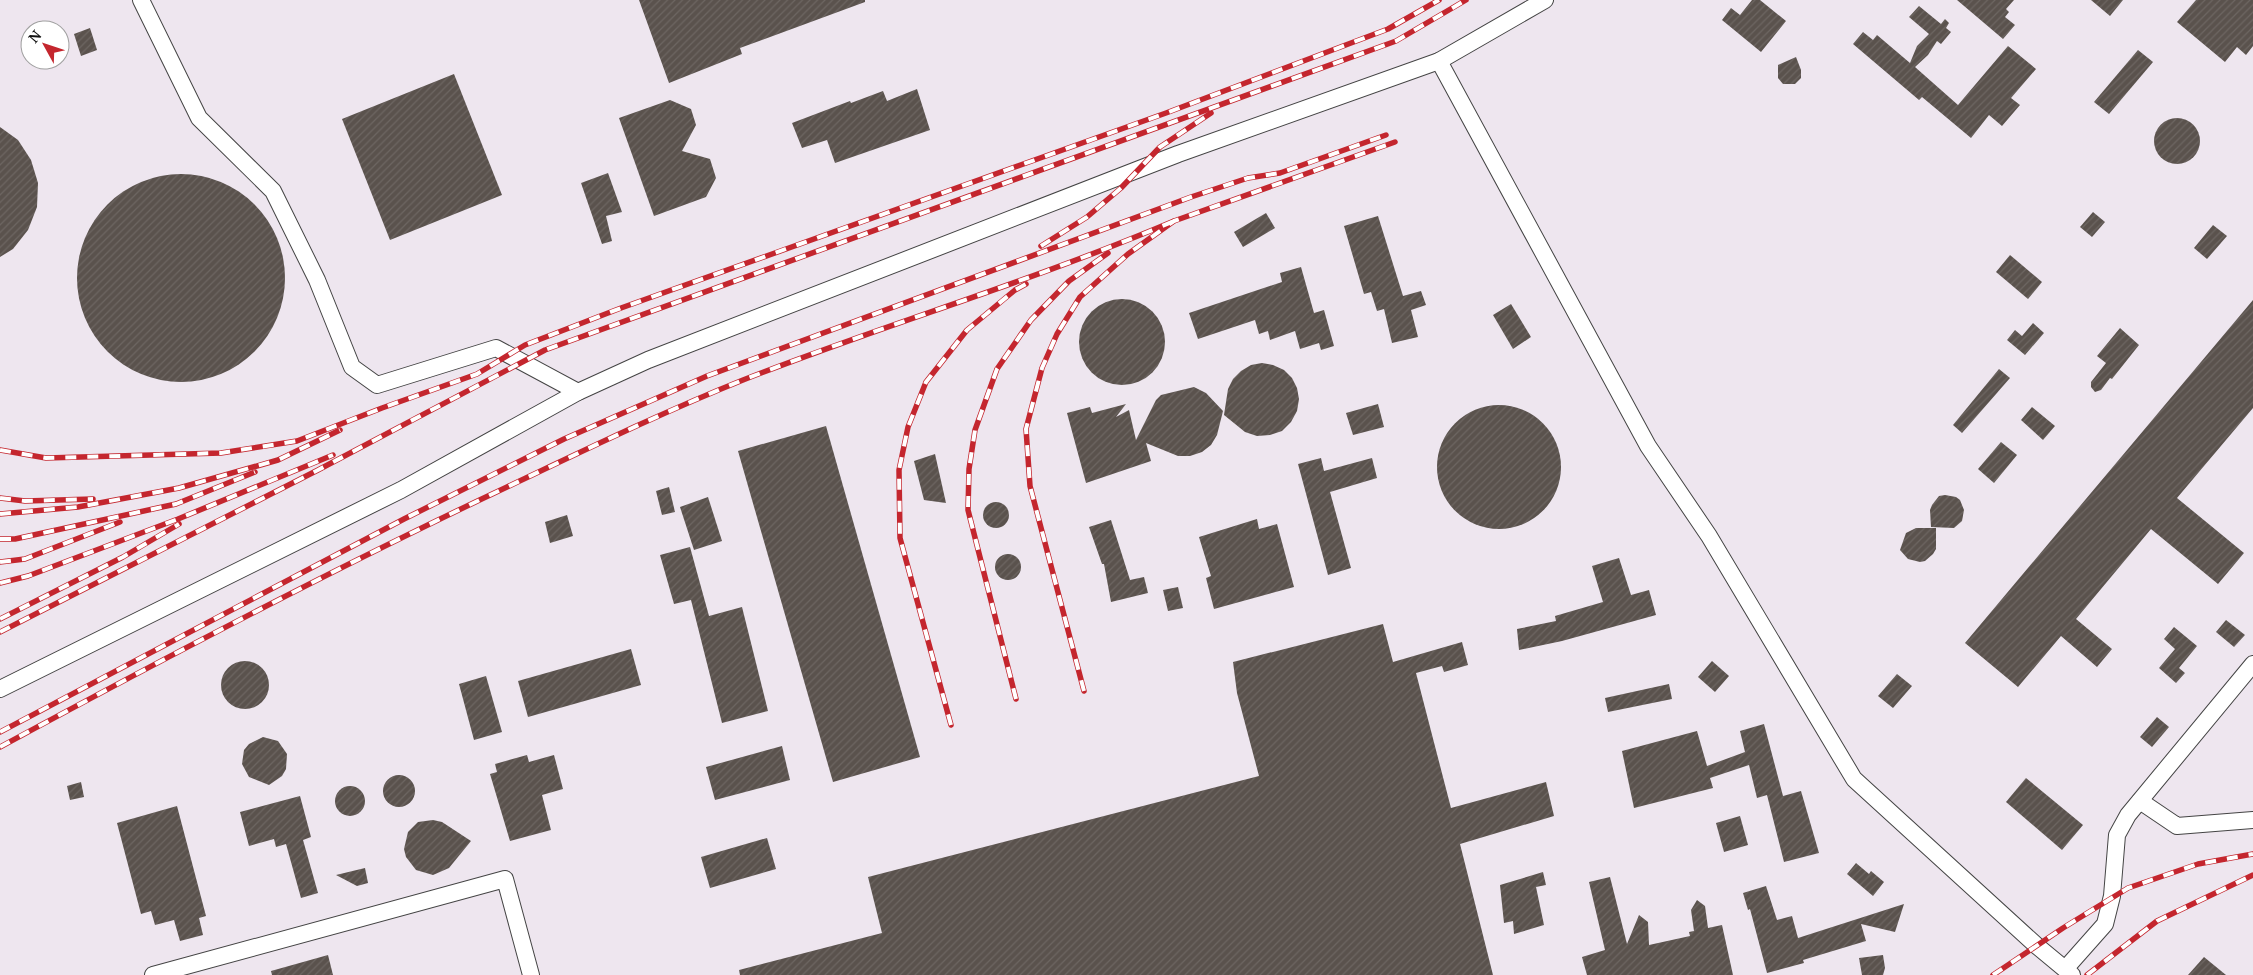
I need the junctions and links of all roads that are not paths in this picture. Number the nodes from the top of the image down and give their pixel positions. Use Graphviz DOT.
graph roads {
  1 [pos="141,0"];
  2 [pos="1545,0"];
  3 [pos="1439,61"];
  4 [pos="578,392"];
  5 [pos="2253,664"];
  6 [pos="0,689"];
  7 [pos="2140,801"];
  8 [pos="2253,820"];
  9 [pos="2069,972"];
  10 [pos="153,975"];
  11 [pos="531,975"];
  1 -- 4 [label="lane"];
  2 -- 3 [label="lane"];
  3 -- 4 [label="lane"];
  3 -- 9 [label="lane"];
  4 -- 6 [label="lane"];
  5 -- 7 [label="lane"];
  7 -- 8 [label="lane"];
  7 -- 9 [label="lane"];
  10 -- 11 [label="lane"];
}
